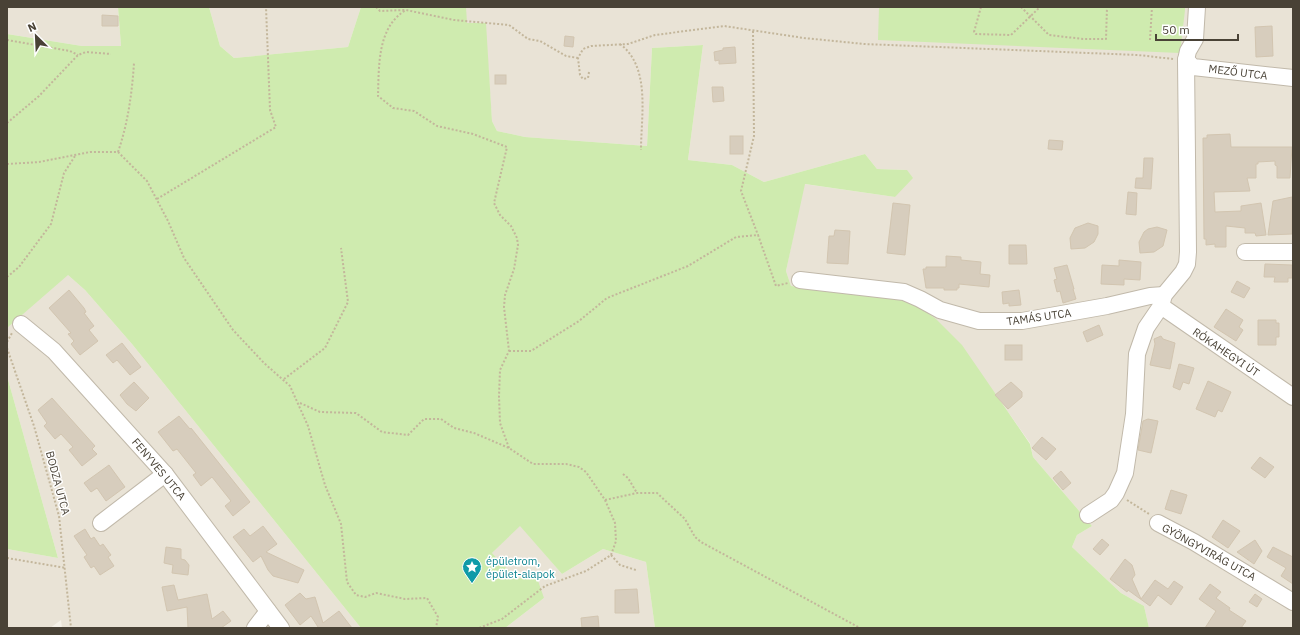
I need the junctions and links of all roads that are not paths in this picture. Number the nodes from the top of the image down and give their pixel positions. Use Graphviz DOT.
graph roads {
  1 [pos="1196,7"];
  2 [pos="1186,60"];
  3 [pos="1293,78"];
  4 [pos="1246,252"];
  5 [pos="1293,252"];
  6 [pos="800,280"];
  7 [pos="1162,300"];
  8 [pos="21,324"];
  9 [pos="1293,397"];
  10 [pos="165,474"];
  11 [pos="1088,515"];
  12 [pos="1158,523"];
  13 [pos="101,524"];
  14 [pos="1293,602"];
  15 [pos="268,611"];
  16 [pos="255,628"];
  17 [pos="281,628"];
  1 -- 2 [label="street"];
  2 -- 3 [label="street, MEZŐ UTCA"];
  2 -- 7 [label="street"];
  4 -- 5 [label="street"];
  6 -- 7 [label="street, TAMÁS UTCA"];
  7 -- 9 [label="street, RÓKAHEGYI ÚT"];
  7 -- 11 [label="street"];
  8 -- 10 [label="street, FENYVES UTCA"];
  10 -- 13 [label="street"];
  10 -- 15 [label="street, FENYVES UTCA"];
  12 -- 14 [label="street, GYÖNGYVIRÁG UTCA"];
  15 -- 16 [label="street"];
  15 -- 17 [label="street, FENYVES UTCA"];
}
